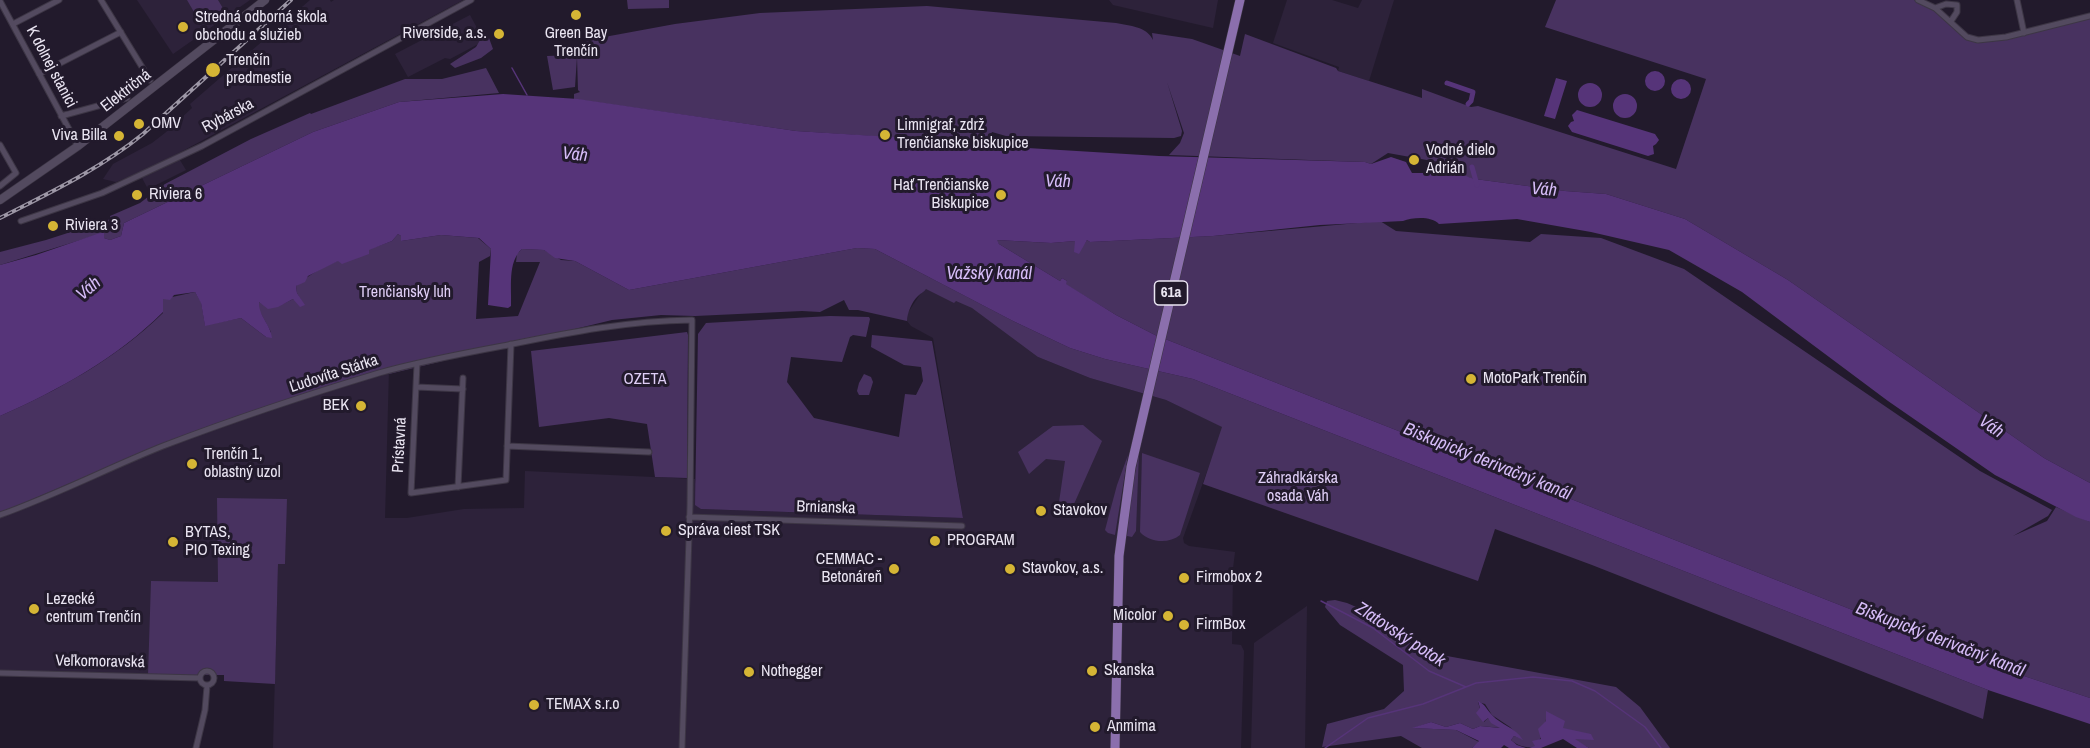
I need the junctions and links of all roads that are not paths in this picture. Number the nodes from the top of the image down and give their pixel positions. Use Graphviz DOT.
graph roads {
  1 [pos="59,0"];
  2 [pos="101,0"];
  3 [pos="265,0"];
  4 [pos="471,0"];
  5 [pos="1240,0"];
  6 [pos="1918,0"];
  7 [pos="2016,0"];
  8 [pos="0,1"];
  9 [pos="1956,3"];
  10 [pos="1935,9"];
  11 [pos="2090,16"];
  12 [pos="1951,21"];
  13 [pos="13,24"];
  14 [pos="1233,30"];
  15 [pos="121,32"];
  16 [pos="2024,33"];
  17 [pos="39,74"];
  18 [pos="150,80"];
  19 [pos="127,98"];
  20 [pos="61,116"];
  21 [pos="0,145"];
  22 [pos="78,146"];
  23 [pos="1198,177"];
  24 [pos="0,186"];
  25 [pos="0,200"];
  26 [pos="21,221"];
  27 [pos="511,344"];
  28 [pos="417,364"];
  29 [pos="463,378"];
  30 [pos="416,387"];
  31 [pos="463,389"];
  32 [pos="507,446"];
  33 [pos="649,452"];
  34 [pos="458,487"];
  35 [pos="0,515"];
  36 [pos="689,516"];
  37 [pos="962,526"];
  38 [pos="0,673"];
  39 [pos="200,678"];
  40 [pos="207,686"];
  41 [pos="196,748"];
  42 [pos="682,748"];
  43 [pos="1115,748"];
  1 -- 13 [label="street"];
  2 -- 15 [label="street"];
  3 -- 22 [label="main road, Električná"];
  4 -- 26 [label="street, Rybárska"];
  5 -- 14 [label="main road, 61a"];
  6 -- 10 [label="street"];
  7 -- 16 [label="street"];
  8 -- 13 [label="street, K dolnej stanici"];
  9 -- 10 [label="street"];
  9 -- 12 [label="street"];
  10 -- 12 [label="street"];
  11 -- 16 [label="street"];
  12 -- 16 [label="street"];
  13 -- 17 [label="street, K dolnej stanici"];
  14 -- 23 [label="main road, 61a"];
  14 -- 23 [label="main road, 61a"];
  15 -- 17 [label="street"];
  15 -- 18 [label="street"];
  17 -- 20 [label="street, K dolnej stanici"];
  19 -- 20 [label="street"];
  20 -- 22 [label="street, K dolnej stanici"];
  21 -- 24 [label="street"];
  22 -- 25 [label="main road, Električná"];
  23 -- 43 [label="main road, 61a"];
  27 -- 28 [label="street, Ľudovíta Stárka"];
  27 -- 32 [label="street, Prístavná"];
  27 -- 36 [label="street, Ľudovíta Stárka"];
  28 -- 30 [label="street, Prístavná"];
  28 -- 35 [label="street, Ľudovíta Stárka"];
  29 -- 31 [label="street"];
  30 -- 31 [label="street"];
  30 -- 34 [label="street, Prístavná"];
  31 -- 34 [label="street"];
  32 -- 33 [label="street"];
  32 -- 34 [label="street, Prístavná"];
  36 -- 37 [label="street, Brnianska"];
  36 -- 42 [label="street"];
  38 -- 39 [label="street, Veľkomoravská"];
  39 -- 40 [label="street"];
  39 -- 40 [label="street"];
  40 -- 41 [label="street"];
}
